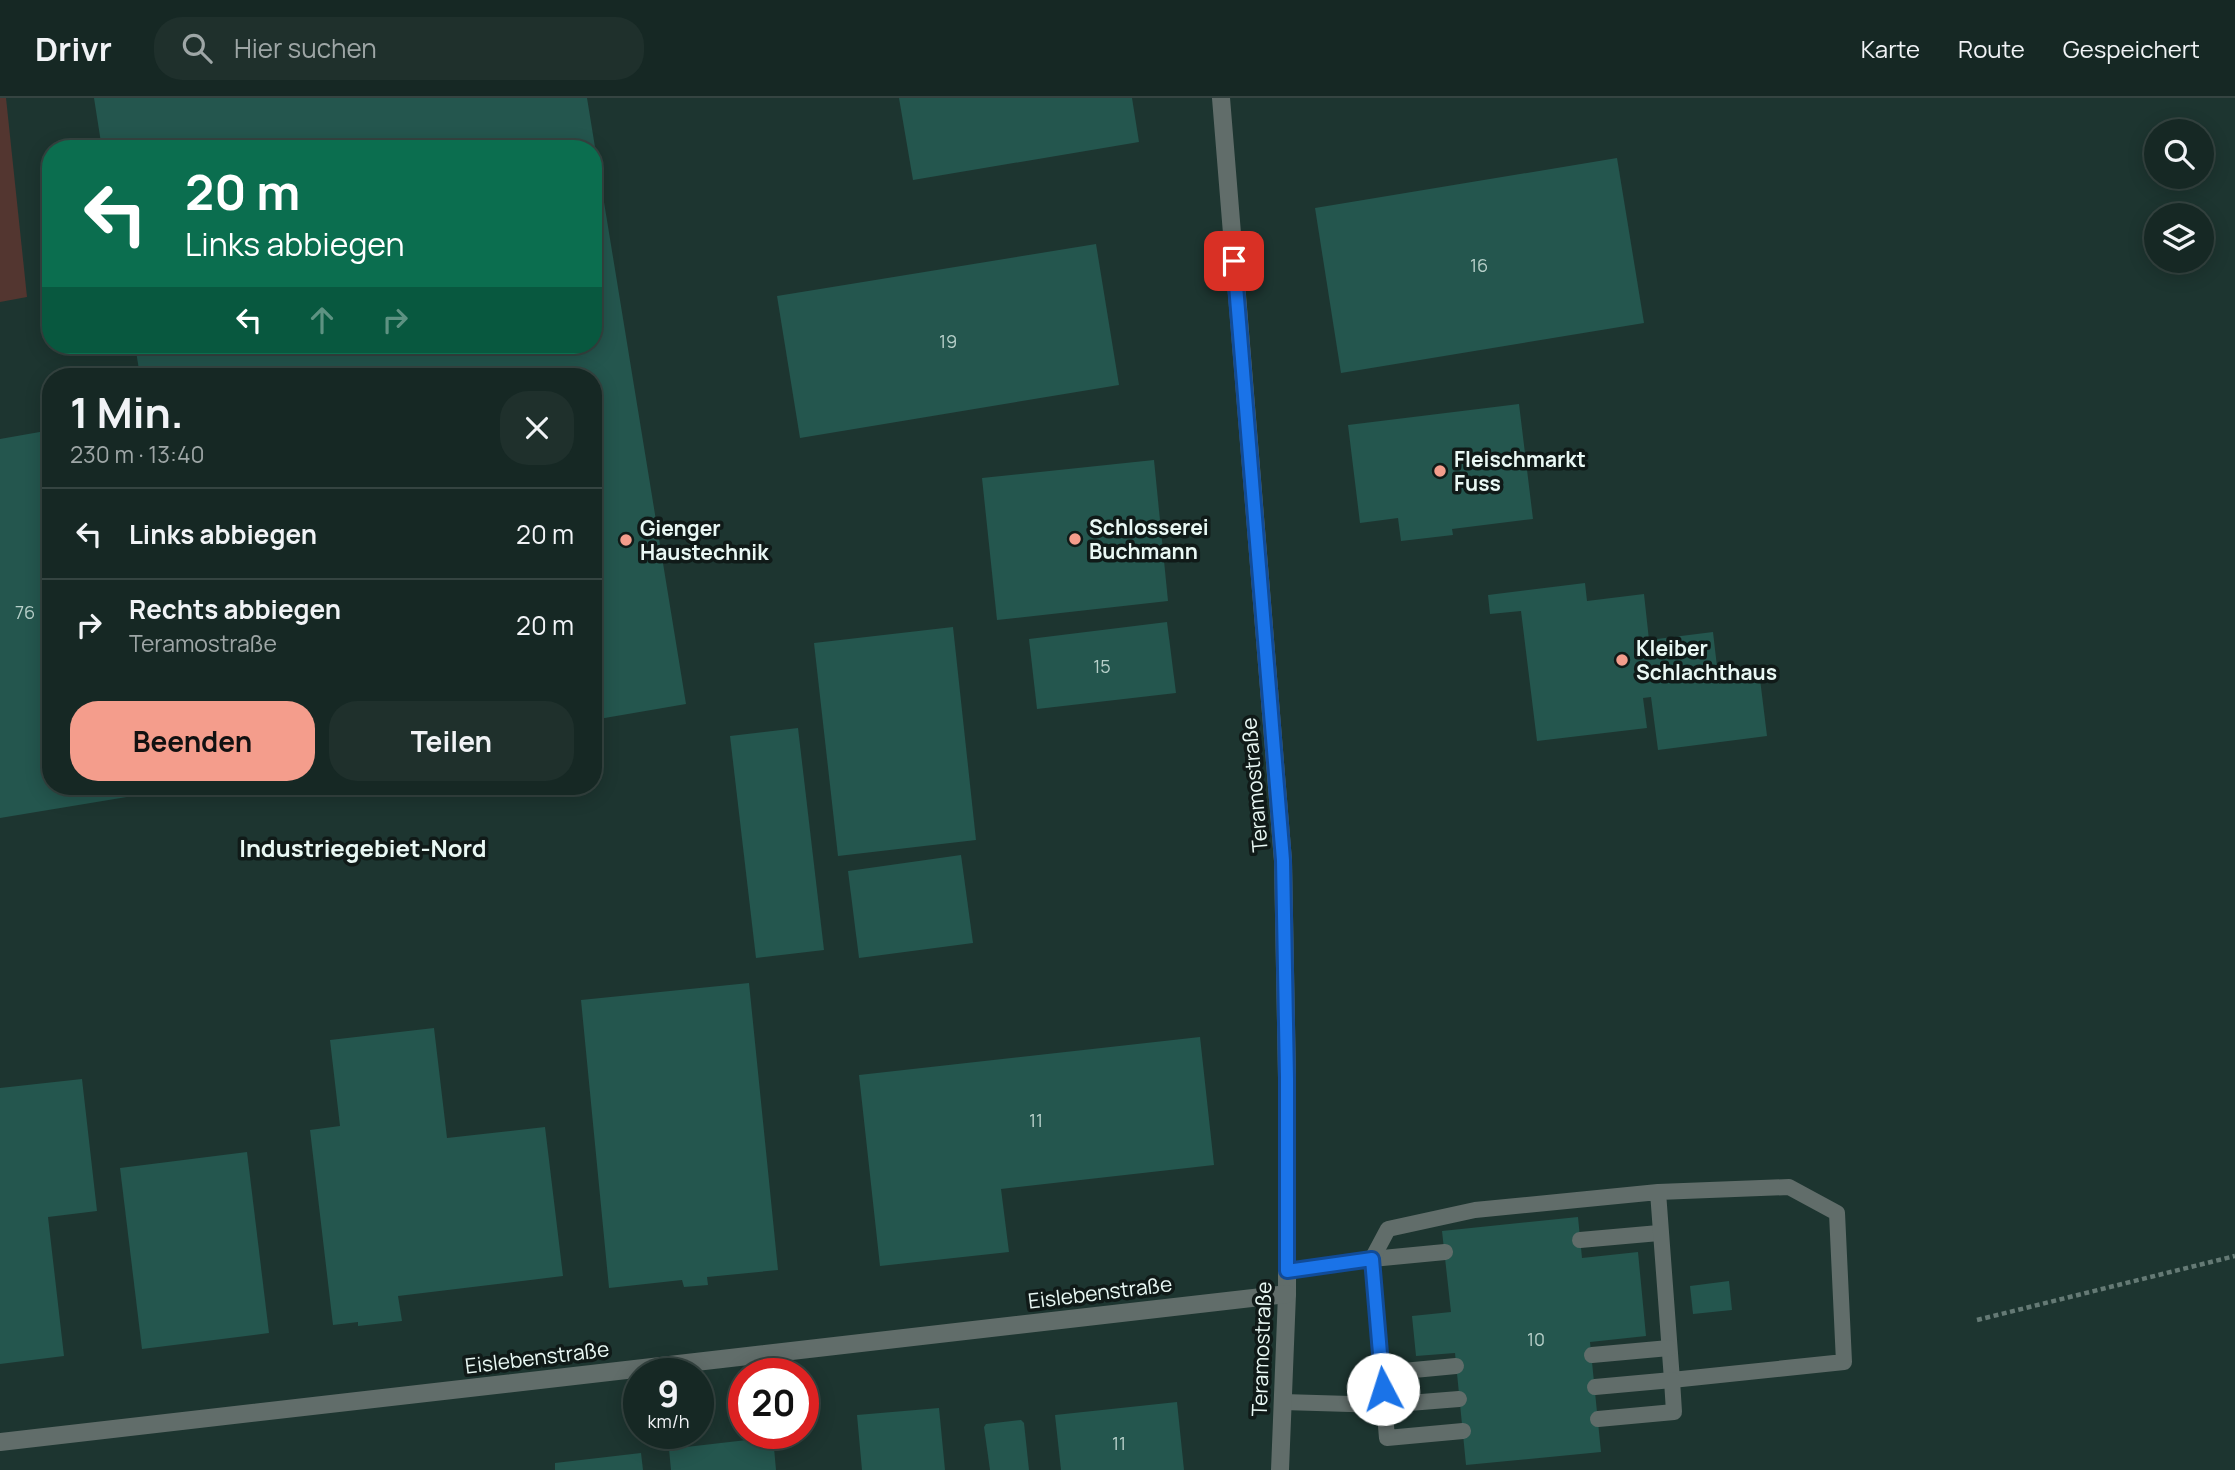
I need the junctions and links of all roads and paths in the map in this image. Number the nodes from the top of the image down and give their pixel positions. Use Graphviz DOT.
graph roads {
  1 [pos="1220,98"];
  2 [pos="1658,1192"];
  3 [pos="1659,1233"];
  4 [pos="1580,1240"];
  5 [pos="1445,1252"];
  6 [pos="2235,1256"];
  7 [pos="1372,1259"];
  8 [pos="1287,1271"];
  9 [pos="1287,1294"];
  10 [pos="1977,1320"];
  11 [pos="1669,1348"];
  12 [pos="1591,1355"];
  13 [pos="1456,1366"];
  14 [pos="1381,1373"];
  15 [pos="1672,1380"];
  16 [pos="1595,1387"];
  17 [pos="1459,1399"];
  18 [pos="1283,1402"];
  19 [pos="1384,1405"];
  20 [pos="1598,1419"];
  21 [pos="1462,1431"];
  22 [pos="0,1442"];
  23 [pos="1280,1470"];
  1 -- 8 [label="street, Teramostraße"];
  2 -- 3 [label="lane"];
  2 -- 7 [label="lane"];
  2 -- 15 [label="lane"];
  3 -- 4 [label="lane"];
  3 -- 11 [label="lane"];
  5 -- 7 [label="lane"];
  6 -- 10 [label="path"];
  7 -- 8 [label="lane"];
  7 -- 14 [label="lane"];
  8 -- 9 [label="street, Teramostraße"];
  9 -- 18 [label="street, Teramostraße"];
  9 -- 22 [label="street, Eislebenstraße"];
  11 -- 12 [label="lane"];
  11 -- 15 [label="lane"];
  13 -- 14 [label="lane"];
  14 -- 19 [label="lane"];
  15 -- 16 [label="lane"];
  15 -- 20 [label="lane"];
  17 -- 19 [label="lane"];
  18 -- 19 [label="lane"];
  18 -- 23 [label="street, Teramostraße"];
  19 -- 21 [label="lane"];
}
